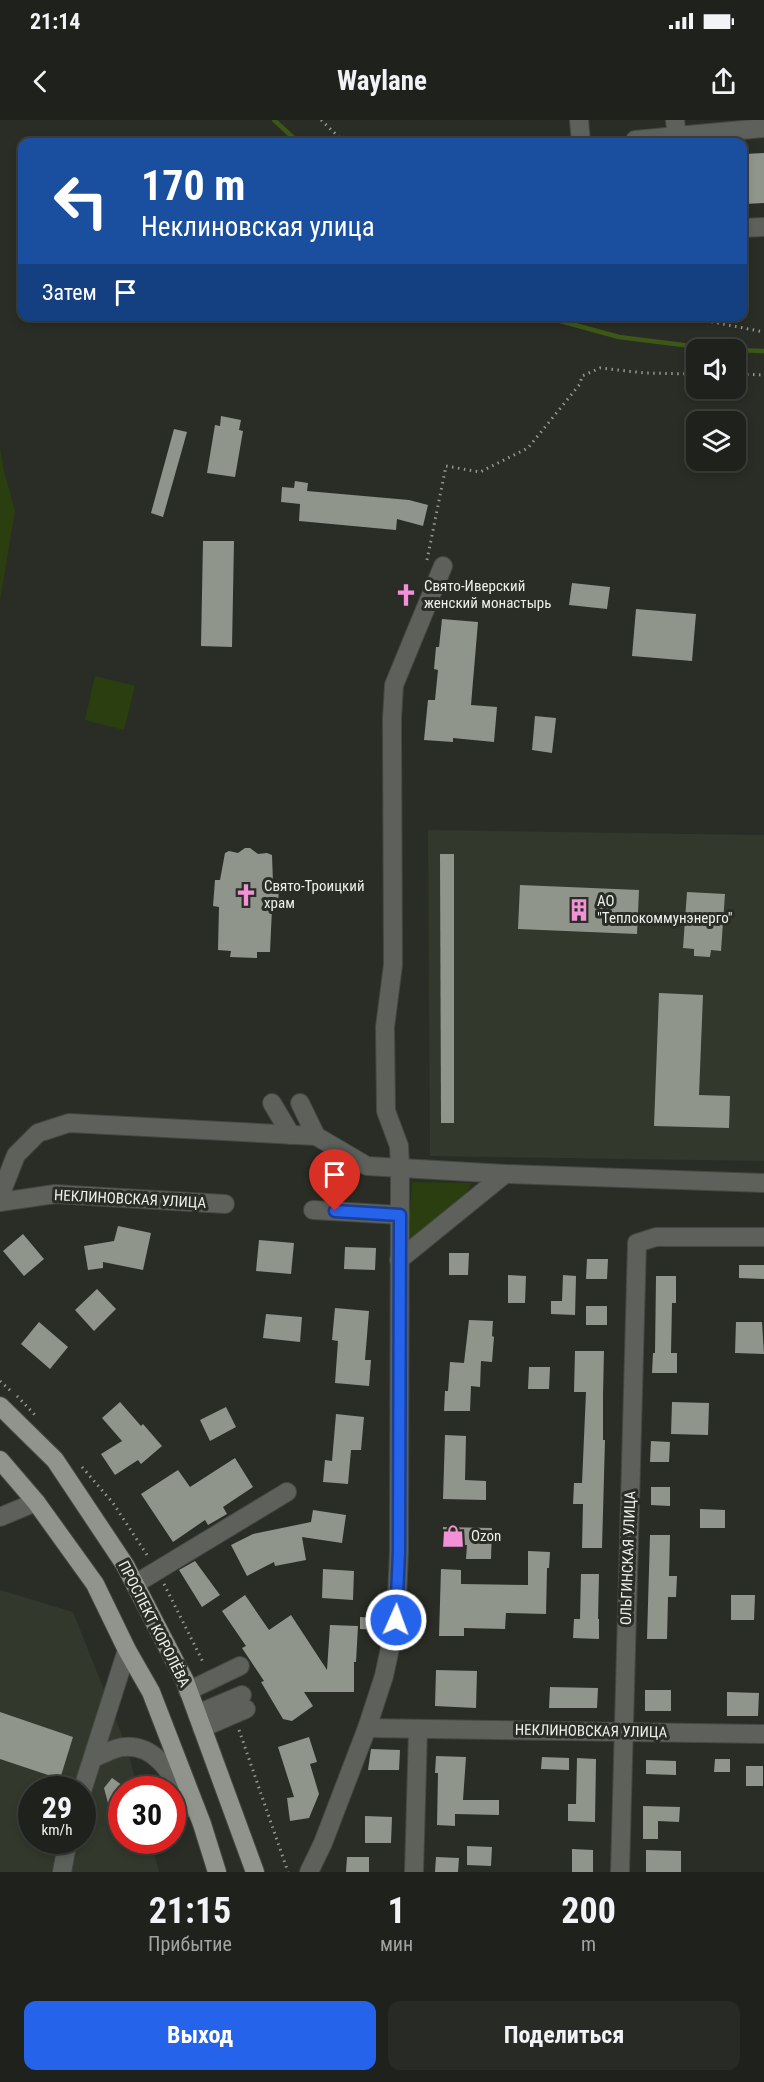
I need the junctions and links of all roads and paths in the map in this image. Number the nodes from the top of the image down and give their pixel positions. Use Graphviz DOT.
graph roads {
  1 [pos="321,120"];
  2 [pos="579,120"];
  3 [pos="676,128"];
  4 [pos="764,128"];
  5 [pos="340,138"];
  6 [pos="581,138"];
  7 [pos="642,138"];
  8 [pos="764,227"];
  9 [pos="747,228"];
  10 [pos="707,321"];
  11 [pos="764,332"];
  12 [pos="686,374"];
  13 [pos="746,374"];
  14 [pos="764,375"];
  15 [pos="443,567"];
  16 [pos="272,1103"];
  17 [pos="300,1103"];
  18 [pos="291,1135"];
  19 [pos="316,1136"];
  20 [pos="400,1167"];
  21 [pos="505,1174"];
  22 [pos="764,1183"];
  23 [pos="0,1196"];
  24 [pos="0,1202"];
  25 [pos="225,1204"];
  26 [pos="313,1210"];
  27 [pos="400,1215"];
  28 [pos="764,1237"];
  29 [pos="399,1260"];
  30 [pos="0,1406"];
  31 [pos="0,1460"];
  32 [pos="287,1492"];
  33 [pos="36,1502"];
  34 [pos="0,1517"];
  35 [pos="135,1584"];
  36 [pos="127,1650"];
  37 [pos="240,1666"];
  38 [pos="188,1691"];
  39 [pos="244,1702"];
  40 [pos="200,1721"];
  41 [pos="367,1728"];
  42 [pos="418,1730"];
  43 [pos="623,1731"];
  44 [pos="764,1734"];
  45 [pos="93,1758"];
  46 [pos="87,1776"];
  47 [pos="202,1824"];
  48 [pos="64,1854"];
  49 [pos="62,1872"];
  50 [pos="217,1872"];
  51 [pos="255,1872"];
  52 [pos="309,1872"];
  53 [pos="414,1872"];
  54 [pos="620,1872"];
  1 -- 5 [label="path"];
  2 -- 6 [label="street"];
  3 -- 4 [label="street"];
  3 -- 7 [label="street"];
  8 -- 9 [label="street"];
  10 -- 11 [label="path"];
  12 -- 15 [label="path"];
  13 -- 14 [label="path"];
  15 -- 20 [label="street"];
  16 -- 18 [label="street"];
  17 -- 19 [label="street"];
  18 -- 19 [label="street"];
  18 -- 23 [label="street"];
  19 -- 20 [label="street"];
  20 -- 21 [label="street"];
  20 -- 27 [label="street"];
  21 -- 22 [label="street"];
  21 -- 29 [label="street"];
  24 -- 25 [label="street, НЕКЛИНОВСКАЯ УЛИЦА"];
  26 -- 27 [label="street"];
  27 -- 29 [label="street"];
  28 -- 43 [label="street, ОЛЬГИНСКАЯ УЛИЦА"];
  29 -- 41 [label="street"];
  30 -- 35 [label="main road, ПРОСПЕКТ КОРОЛЁВА"];
  31 -- 33 [label="main road"];
  32 -- 35 [label="street"];
  33 -- 34 [label="street"];
  33 -- 36 [label="main road"];
  35 -- 38 [label="main road, ПРОСПЕКТ КОРОЛЁВА"];
  36 -- 45 [label="street"];
  36 -- 47 [label="main road"];
  37 -- 38 [label="street"];
  38 -- 40 [label="main road, ПРОСПЕКТ КОРОЛЁВА"];
  39 -- 40 [label="street"];
  40 -- 51 [label="main road, ПРОСПЕКТ КОРОЛЁВА"];
  41 -- 42 [label="street, НЕКЛИНОВСКАЯ УЛИЦА"];
  41 -- 52 [label="street"];
  42 -- 43 [label="street, НЕКЛИНОВСКАЯ УЛИЦА"];
  42 -- 53 [label="street"];
  43 -- 44 [label="street, НЕКЛИНОВСКАЯ УЛИЦА"];
  43 -- 54 [label="street, ОЛЬГИНСКАЯ УЛИЦА"];
  45 -- 46 [label="street"];
  45 -- 47 [label="street"];
  47 -- 50 [label="main road"];
  48 -- 49 [label="street"];
}
